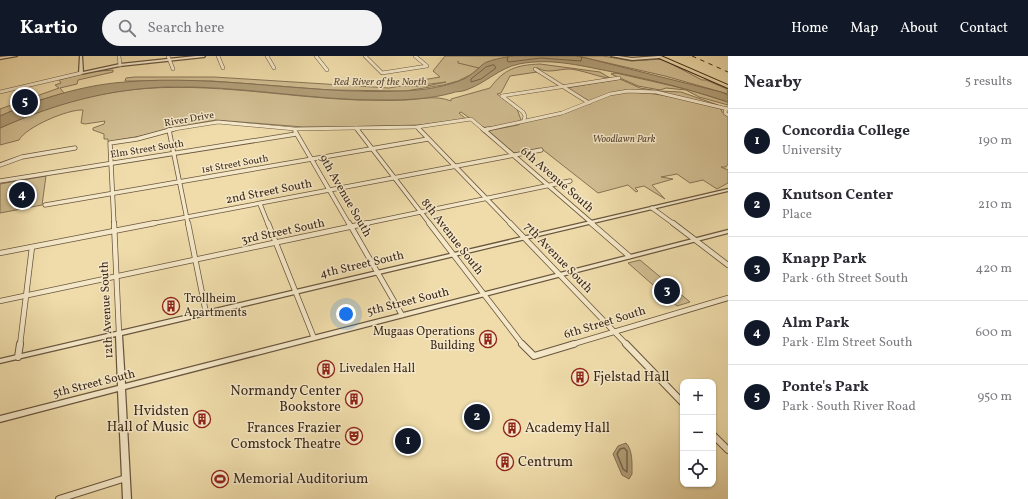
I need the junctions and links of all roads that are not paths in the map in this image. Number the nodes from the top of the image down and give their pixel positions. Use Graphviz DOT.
graph roads {
  1 [pos="16,56"];
  2 [pos="81,56"];
  3 [pos="119,56"];
  4 [pos="204,56"];
  5 [pos="218,56"];
  6 [pos="267,56"];
  7 [pos="316,56"];
  8 [pos="365,56"];
  9 [pos="415,56"];
  10 [pos="612,56"];
  11 [pos="671,56"];
  12 [pos="648,57"];
  13 [pos="660,57"];
  14 [pos="0,58"];
  15 [pos="169,58"];
  16 [pos="120,65"];
  17 [pos="223,68"];
  18 [pos="274,68"];
  19 [pos="173,69"];
  20 [pos="535,69"];
  21 [pos="327,70"];
  22 [pos="81,72"];
  23 [pos="702,74"];
  24 [pos="619,78"];
  25 [pos="562,86"];
  26 [pos="728,87"];
  27 [pos="0,92"];
  28 [pos="589,103"];
  29 [pos="727,109"];
  30 [pos="728,115"];
  31 [pos="470,119"];
  32 [pos="524,120"];
  33 [pos="417,127"];
  34 [pos="356,128"];
  35 [pos="169,130"];
  36 [pos="484,130"];
  37 [pos="295,131"];
  38 [pos="428,138"];
  39 [pos="110,143"];
  40 [pos="75,148"];
  41 [pos="371,148"];
  42 [pos="541,150"];
  43 [pos="174,153"];
  44 [pos="512,155"];
  45 [pos="311,159"];
  46 [pos="111,163"];
  47 [pos="0,165"];
  48 [pos="456,166"];
  49 [pos="394,178"];
  50 [pos="0,181"];
  51 [pos="570,181"];
  52 [pos="180,182"];
  53 [pos="548,186"];
  54 [pos="330,191"];
  55 [pos="727,191"];
  56 [pos="112,193"];
  57 [pos="487,199"];
  58 [pos="260,204"];
  59 [pos="45,205"];
  60 [pos="652,208"];
  61 [pos="421,213"];
  62 [pos="187,218"];
  63 [pos="590,222"];
  64 [pos="351,228"];
  65 [pos="114,231"];
  66 [pos="728,231"];
  67 [pos="523,238"];
  68 [pos="694,240"];
  69 [pos="276,244"];
  70 [pos="32,247"];
  71 [pos="0,253"];
  72 [pos="453,254"];
  73 [pos="629,256"];
  74 [pos="196,260"];
  75 [pos="728,266"];
  76 [pos="377,273"];
  77 [pos="559,275"];
  78 [pos="116,277"];
  79 [pos="296,292"];
  80 [pos="484,294"];
  81 [pos="26,296"];
  82 [pos="728,298"];
  83 [pos="0,302"];
  84 [pos="206,313"];
  85 [pos="402,315"];
  86 [pos="614,332"];
  87 [pos="119,333"];
  88 [pos="314,338"];
  89 [pos="534,356"];
  90 [pos="18,357"];
  91 [pos="0,361"];
  92 [pos="122,388"];
  93 [pos="680,401"];
  94 [pos="0,419"];
  95 [pos="716,438"];
  96 [pos="728,450"];
  97 [pos="126,478"];
  98 [pos="59,499"];
  99 [pos="127,499"];
  1 -- 14 [label="street"];
  2 -- 22 [label="street"];
  3 -- 16 [label="street"];
  4 -- 15 [label="street"];
  5 -- 17 [label="street"];
  6 -- 18 [label="street"];
  7 -- 21 [label="street"];
  8 -- 9 [label="street"];
  10 -- 12 [label="street"];
  11 -- 13 [label="main road"];
  11 -- 23 [label="main road"];
  12 -- 13 [label="street"];
  12 -- 13 [label="street"];
  13 -- 23 [label="main road"];
  15 -- 16 [label="street"];
  15 -- 19 [label="street"];
  16 -- 22 [label="street"];
  20 -- 25 [label="street"];
  22 -- 27 [label="street"];
  23 -- 26 [label="main road"];
  24 -- 25 [label="street"];
  25 -- 28 [label="street"];
  25 -- 32 [label="street"];
  28 -- 29 [label="street"];
  28 -- 32 [label="street"];
  29 -- 30 [label="street"];
  31 -- 33 [label="street, Elm Street South"];
  31 -- 36 [label="street, 6th Avenue South"];
  32 -- 36 [label="street"];
  33 -- 34 [label="street, Elm Street South"];
  33 -- 38 [label="street, 7th Avenue South"];
  34 -- 37 [label="street, Elm Street South"];
  34 -- 41 [label="street, 8th Avenue South"];
  35 -- 37 [label="street, River Drive"];
  35 -- 39 [label="street, River Drive"];
  35 -- 43 [label="street"];
  36 -- 44 [label="street, 6th Avenue South"];
  37 -- 43 [label="street, Elm Street South"];
  37 -- 45 [label="street, 9th Avenue South"];
  38 -- 41 [label="street, 1st Street South"];
  38 -- 48 [label="street, 7th Avenue South"];
  39 -- 46 [label="street, 12th Avenue South"];
  40 -- 47 [label="street"];
  41 -- 45 [label="street, 1st Street South"];
  41 -- 49 [label="street, 8th Avenue South"];
  42 -- 44 [label="street, 2nd Street South"];
  43 -- 46 [label="street, Elm Street South"];
  43 -- 52 [label="street"];
  44 -- 48 [label="street, 2nd Street South"];
  44 -- 53 [label="street, 6th Avenue South"];
  45 -- 52 [label="street, 1st Street South"];
  45 -- 54 [label="street, 9th Avenue South"];
  46 -- 50 [label="street, Elm Street South"];
  46 -- 56 [label="street, 12th Avenue South"];
  48 -- 49 [label="street, 2nd Street South"];
  48 -- 57 [label="street, 7th Avenue South"];
  49 -- 54 [label="street, 2nd Street South"];
  49 -- 61 [label="street, 8th Avenue South"];
  51 -- 53 [label="street, 3rd Street South"];
  52 -- 56 [label="street, 1st Street South"];
  52 -- 62 [label="street"];
  53 -- 57 [label="street, 3rd Street South"];
  53 -- 63 [label="street, 6th Avenue South"];
  54 -- 58 [label="street, 2nd Street South"];
  54 -- 64 [label="street, 9th Avenue South"];
  55 -- 60 [label="street, 4th Street South"];
  56 -- 59 [label="street, 1st Street South"];
  56 -- 65 [label="street, 12th Avenue South"];
  57 -- 61 [label="street, 3rd Street South"];
  57 -- 67 [label="street, 7th Avenue South"];
  58 -- 62 [label="street, 2nd Street South"];
  58 -- 69 [label="street"];
  60 -- 63 [label="street, 4th Street South"];
  60 -- 68 [label="street"];
  61 -- 64 [label="street, 3rd Street South"];
  61 -- 72 [label="street, 8th Avenue South"];
  62 -- 65 [label="street, 2nd Street South"];
  62 -- 74 [label="street"];
  63 -- 67 [label="street, 4th Street South"];
  63 -- 73 [label="street, 6th Avenue South"];
  64 -- 69 [label="street, 3rd Street South"];
  64 -- 76 [label="street, 9th Avenue South"];
  65 -- 70 [label="street, 2nd Street South"];
  65 -- 78 [label="street, 12th Avenue South"];
  66 -- 68 [label="street, 5th Street South"];
  67 -- 72 [label="street, 4th Street South"];
  67 -- 77 [label="street, 7th Avenue South"];
  68 -- 73 [label="street, 5th Street South"];
  68 -- 75 [label="street"];
  69 -- 74 [label="street, 3rd Street South"];
  69 -- 79 [label="street"];
  70 -- 71 [label="street, 2nd Street South"];
  70 -- 81 [label="street"];
  72 -- 76 [label="street, 4th Street South"];
  72 -- 80 [label="street, 8th Avenue South"];
  73 -- 77 [label="street, 5th Street South"];
  74 -- 78 [label="street, 3rd Street South"];
  74 -- 84 [label="street"];
  76 -- 79 [label="street, 4th Street South"];
  76 -- 85 [label="street, 9th Avenue South"];
  77 -- 80 [label="street, 5th Street South"];
  77 -- 86 [label="street, 7th Avenue South"];
  78 -- 81 [label="street, 3rd Street South"];
  78 -- 87 [label="street, 12th Avenue South"];
  79 -- 84 [label="street, 4th Street South"];
  79 -- 88 [label="street"];
  80 -- 85 [label="street, 5th Street South"];
  80 -- 89 [label="street, 8th Avenue South"];
  81 -- 83 [label="street, 3rd Street South"];
  81 -- 90 [label="street"];
  82 -- 86 [label="street, 6th Street South"];
  84 -- 87 [label="street, 4th Street South"];
  85 -- 88 [label="street, 5th Street South"];
  86 -- 89 [label="street, 6th Street South"];
  86 -- 93 [label="street, 7th Avenue South"];
  87 -- 90 [label="street, 4th Street South"];
  87 -- 92 [label="street, 12th Avenue South"];
  88 -- 92 [label="street, 5th Street South"];
  90 -- 91 [label="street, 4th Street South"];
  92 -- 94 [label="street, 5th Street South"];
  92 -- 97 [label="street, 12th Avenue South"];
  95 -- 96 [label="street"];
  97 -- 98 [label="street"];
  97 -- 99 [label="street, 12th Avenue South"];
}
